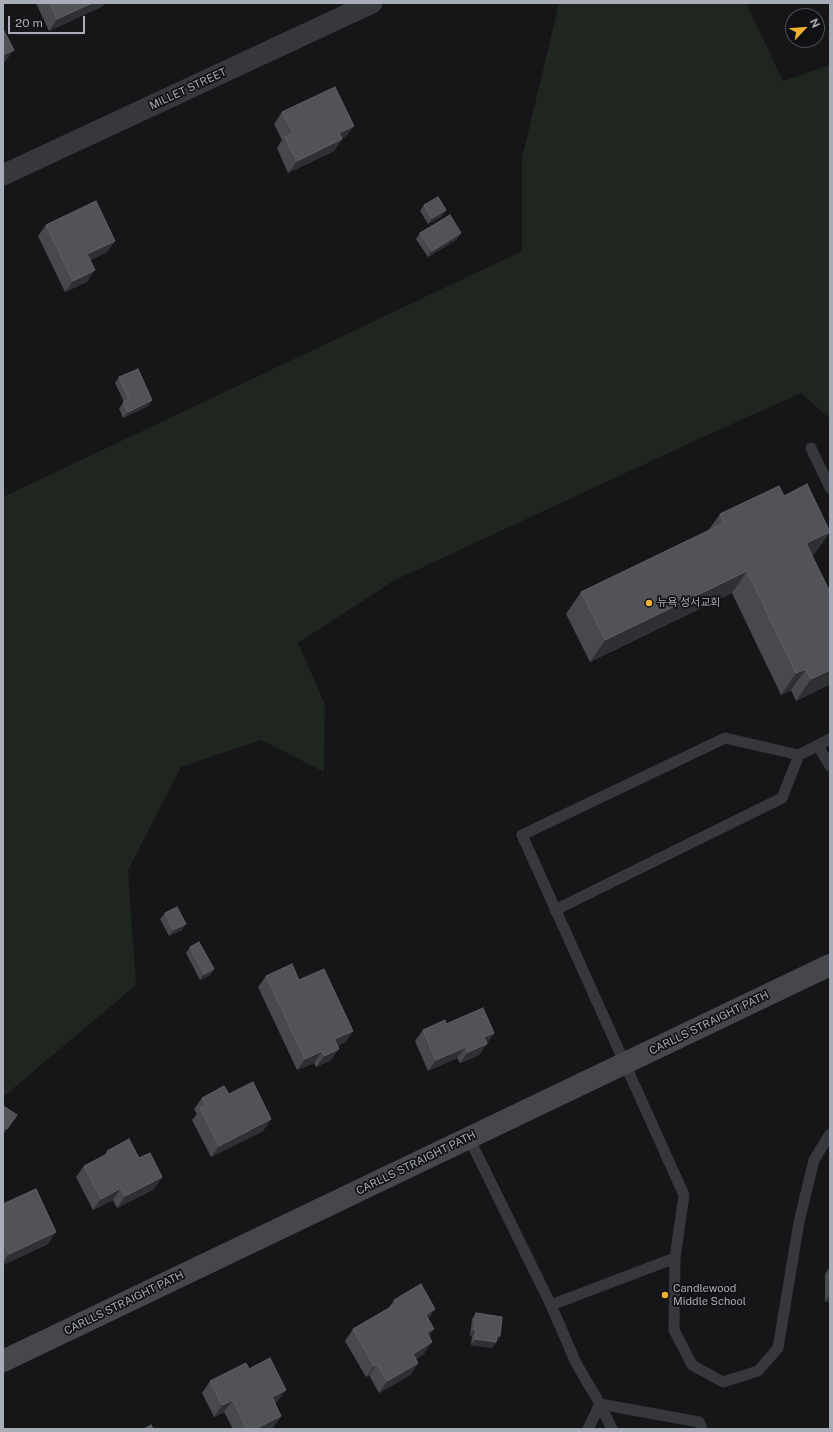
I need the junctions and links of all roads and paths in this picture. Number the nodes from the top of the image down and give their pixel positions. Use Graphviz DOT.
graph roads {
  1 [pos="372,3"];
  2 [pos="3,175"];
  3 [pos="811,448"];
  4 [pos="830,488"];
  5 [pos="830,740"];
  6 [pos="818,746"];
  7 [pos="799,755"];
  8 [pos="830,766"];
  9 [pos="555,910"];
  10 [pos="830,965"];
  11 [pos="624,1063"];
  12 [pos="830,1134"];
  13 [pos="469,1138"];
  14 [pos="675,1258"];
  15 [pos="551,1306"];
  16 [pos="3,1361"];
  17 [pos="600,1404"];
  18 [pos="588,1429"];
  19 [pos="612,1429"];
  20 [pos="702,1429"];
  1 -- 2 [label="street, MILLET STREET"];
  3 -- 4 [label="lane"];
  5 -- 6 [label="lane"];
  6 -- 7 [label="lane"];
  6 -- 8 [label="lane"];
  7 -- 9 [label="lane"];
  7 -- 9 [label="lane"];
  9 -- 11 [label="lane"];
  10 -- 11 [label="street, CARLLS STRAIGHT PATH"];
  11 -- 13 [label="street, CARLLS STRAIGHT PATH"];
  11 -- 14 [label="lane"];
  12 -- 14 [label="lane"];
  13 -- 15 [label="lane"];
  13 -- 16 [label="street, CARLLS STRAIGHT PATH"];
  14 -- 15 [label="lane"];
  15 -- 17 [label="lane"];
  17 -- 18 [label="lane"];
  17 -- 19 [label="lane"];
  17 -- 20 [label="lane"];
}
